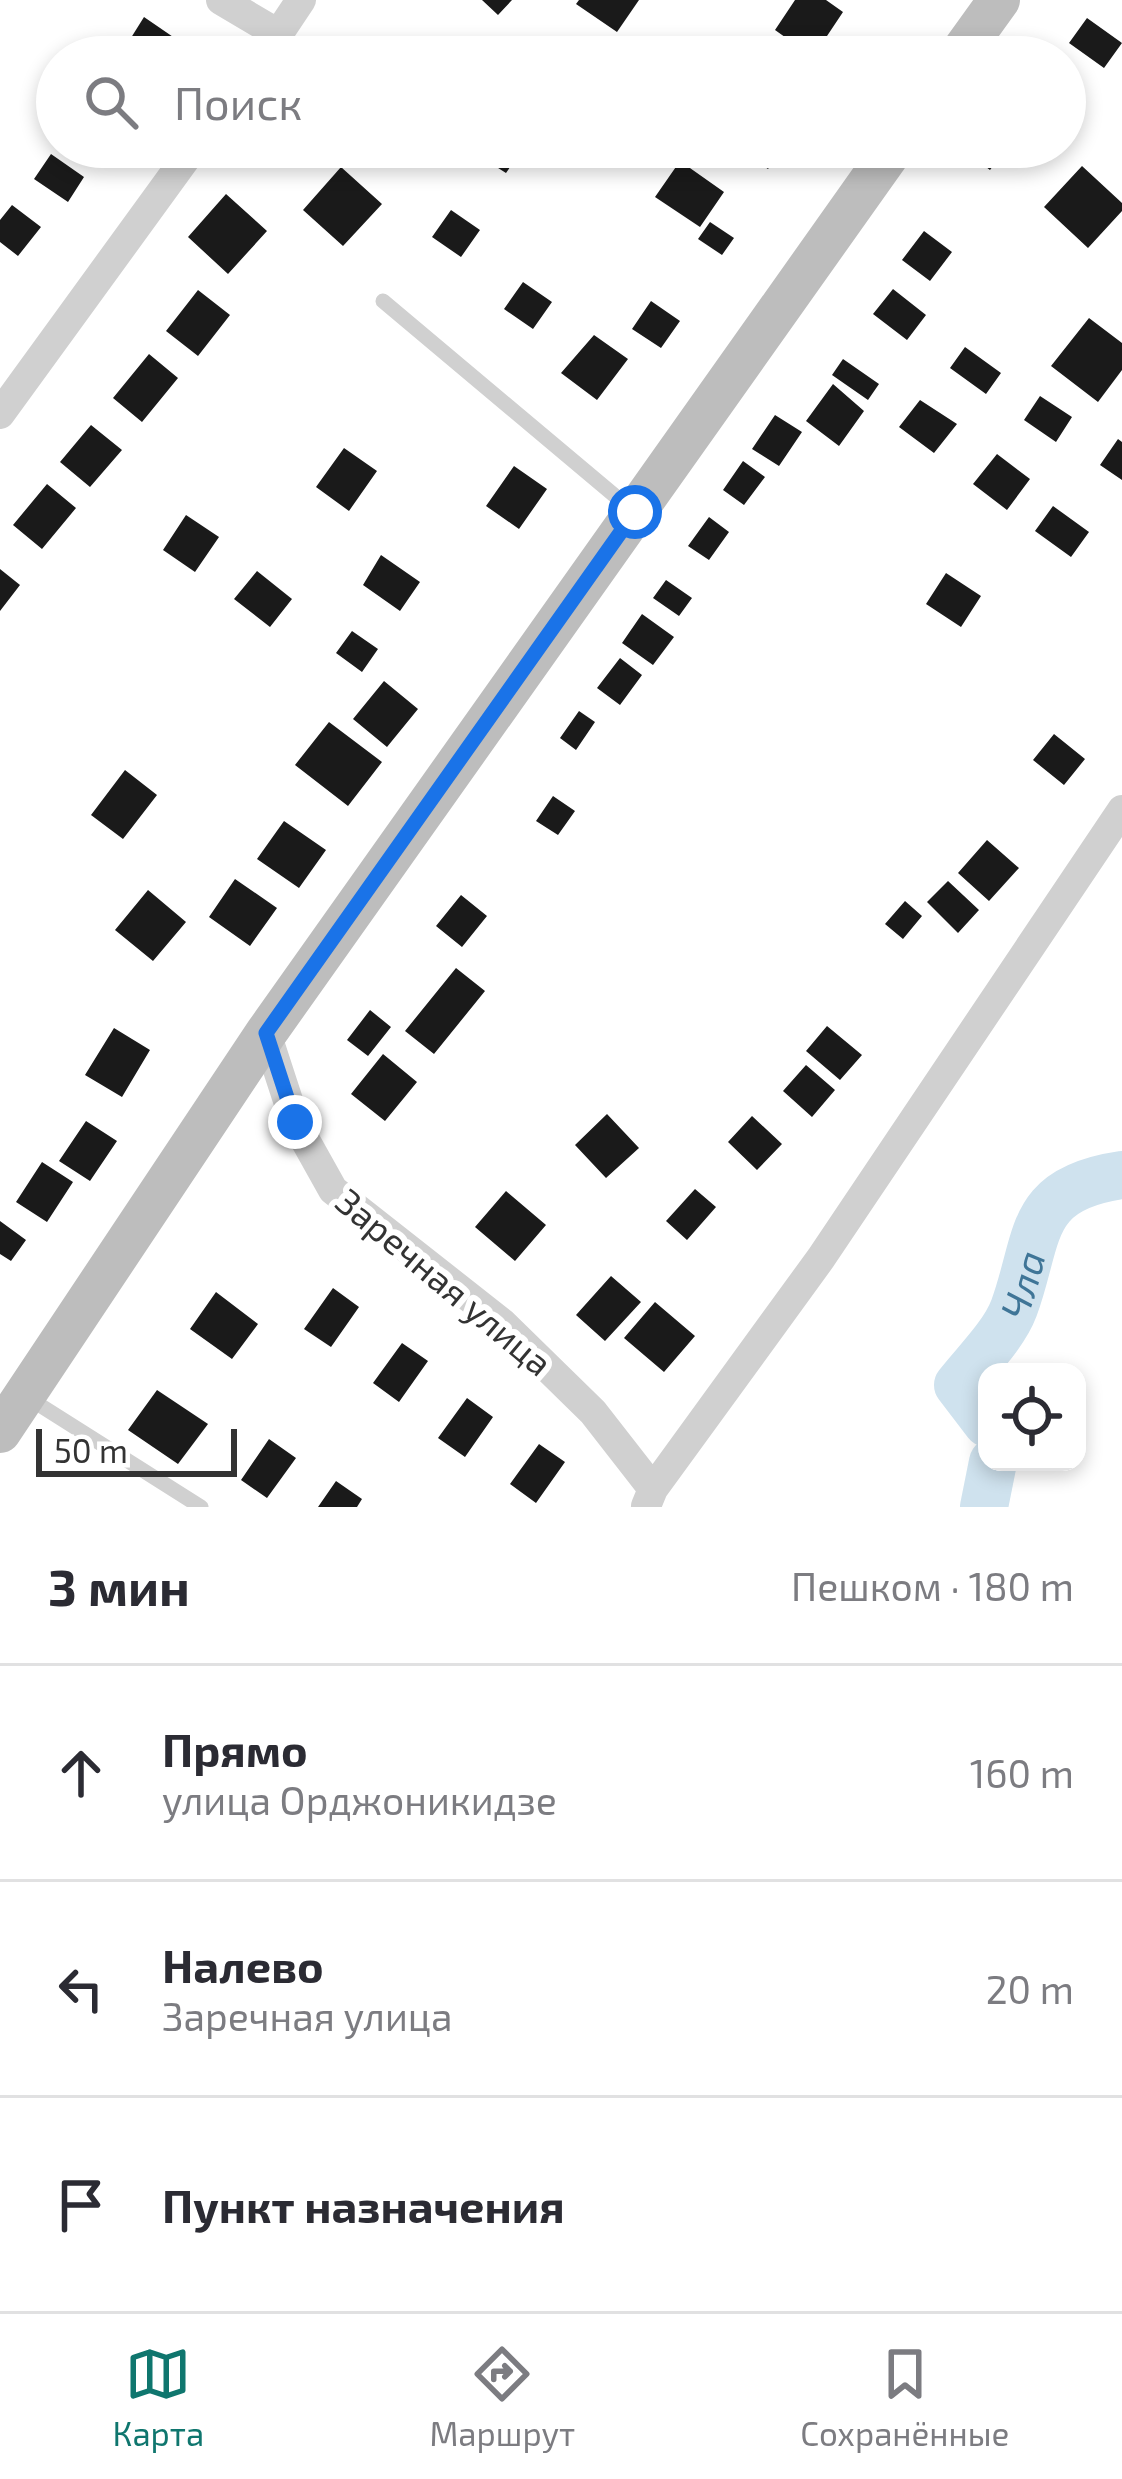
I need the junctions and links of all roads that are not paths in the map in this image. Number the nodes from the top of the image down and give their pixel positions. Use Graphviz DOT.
graph roads {
  1 [pos="221,0"];
  2 [pos="301,0"];
  3 [pos="998,0"];
  4 [pos="261,36"];
  5 [pos="278,36"];
  6 [pos="973,36"];
  7 [pos="178,168"];
  8 [pos="879,168"];
  9 [pos="383,302"];
  10 [pos="3,403"];
  11 [pos="635,512"];
  12 [pos="1122,809"];
  13 [pos="266,1033"];
  14 [pos="24,1396"];
  15 [pos="0,1432"];
  16 [pos="649,1498"];
  17 [pos="201,1507"];
  1 -- 4 [label="street"];
  2 -- 5 [label="street"];
  3 -- 6 [label="street"];
  7 -- 10 [label="street"];
  8 -- 11 [label="street"];
  9 -- 11 [label="lane"];
  11 -- 13 [label="street"];
  12 -- 16 [label="street"];
  13 -- 14 [label="street"];
  13 -- 16 [label="street, Заречная улица"];
  14 -- 15 [label="street"];
  14 -- 17 [label="lane"];
}
